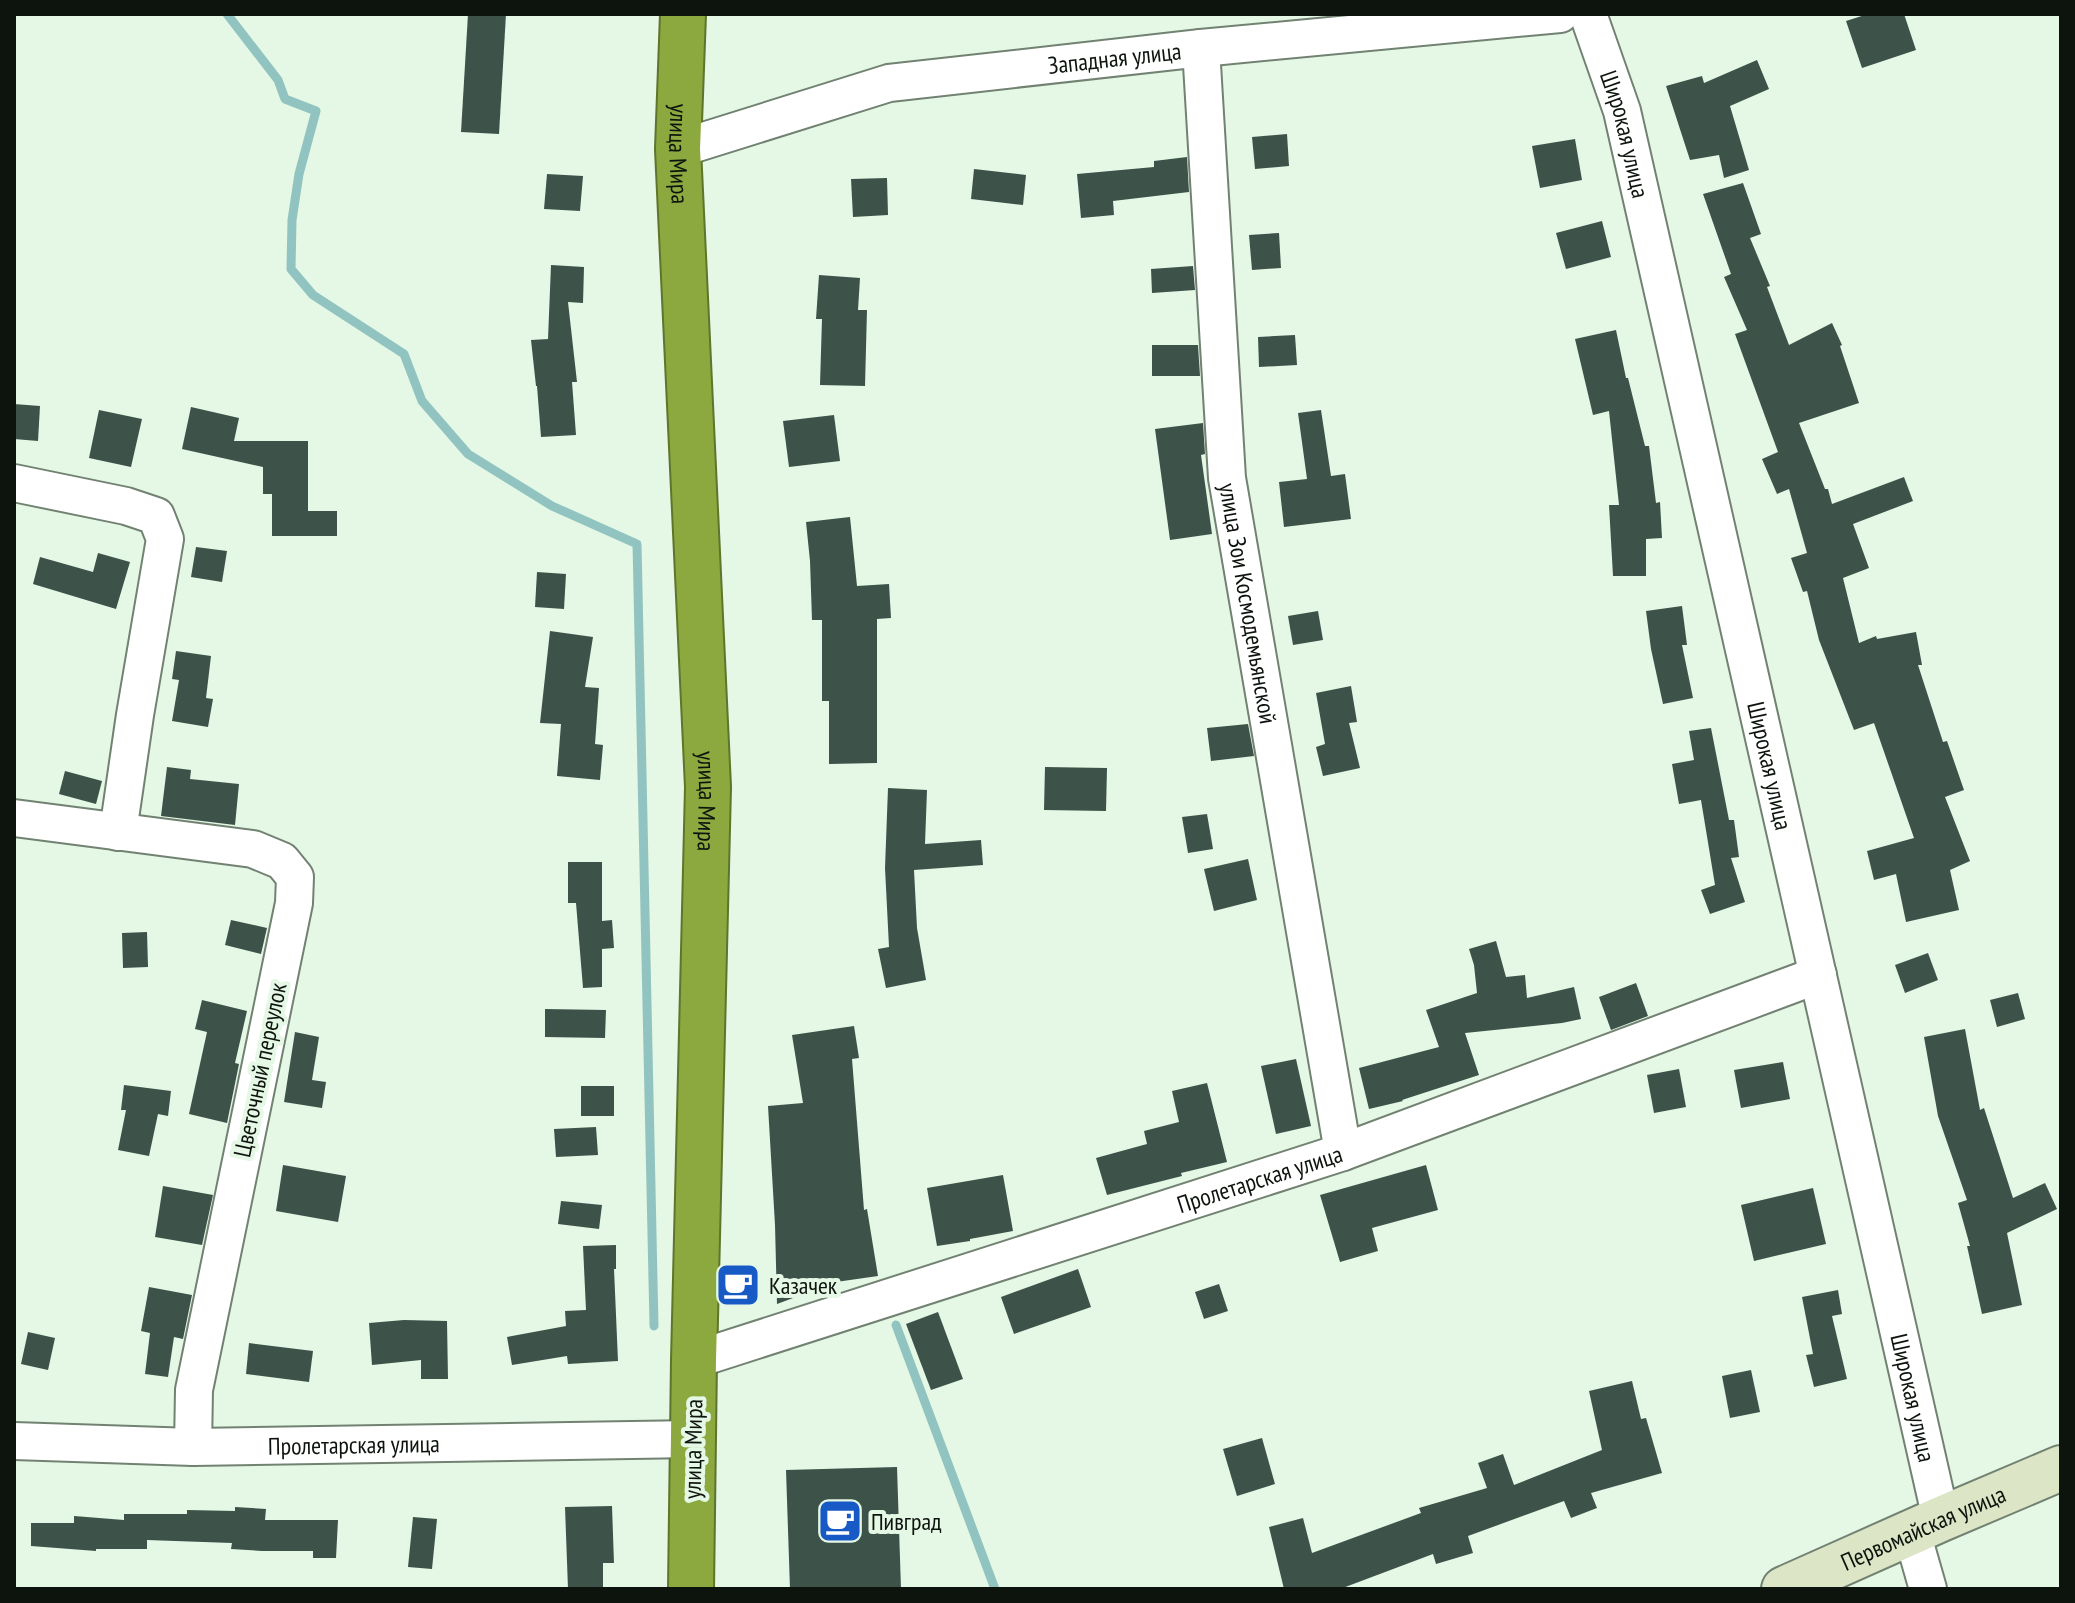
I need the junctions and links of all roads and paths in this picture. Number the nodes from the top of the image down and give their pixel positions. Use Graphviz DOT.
graph roads {
  1 [pos="683,14"];
  2 [pos="1560,14"];
  3 [pos="1588,14"];
  4 [pos="1201,48"];
  5 [pos="678,149"];
  6 [pos="14,483"];
  7 [pos="14,818"];
  8 [pos="118,832"];
  9 [pos="1818,975"];
  10 [pos="1343,1152"];
  11 [pos="694,1360"];
  12 [pos="694,1439"];
  13 [pos="14,1441"];
  14 [pos="193,1447"];
  15 [pos="2061,1468"];
  16 [pos="1926,1526"];
  17 [pos="691,1589"];
  18 [pos="1784,1589"];
  19 [pos="1928,1589"];
  1 -- 5 [label="highway, улица Мира"];
  2 -- 4 [label="street, Западная улица"];
  3 -- 9 [label="street, Широкая улица"];
  4 -- 5 [label="street, Западная улица"];
  4 -- 10 [label="street, улица Зои Космодемьянской"];
  5 -- 11 [label="highway, улица Мира"];
  6 -- 8 [label="street"];
  7 -- 8 [label="street, Цветочный переулок"];
  8 -- 14 [label="street, Цветочный переулок"];
  9 -- 10 [label="street, Пролетарская улица"];
  9 -- 16 [label="street, Широкая улица"];
  10 -- 11 [label="street, Пролетарская улица"];
  11 -- 12 [label="highway, улица Мира"];
  12 -- 14 [label="street, Пролетарская улица"];
  12 -- 17 [label="highway, улица Мира"];
  13 -- 14 [label="street, Пролетарская улица"];
  15 -- 16 [label="street, Первомайская улица"];
  16 -- 18 [label="street, Первомайская улица"];
  16 -- 19 [label="street, Широкая улица"];
}
